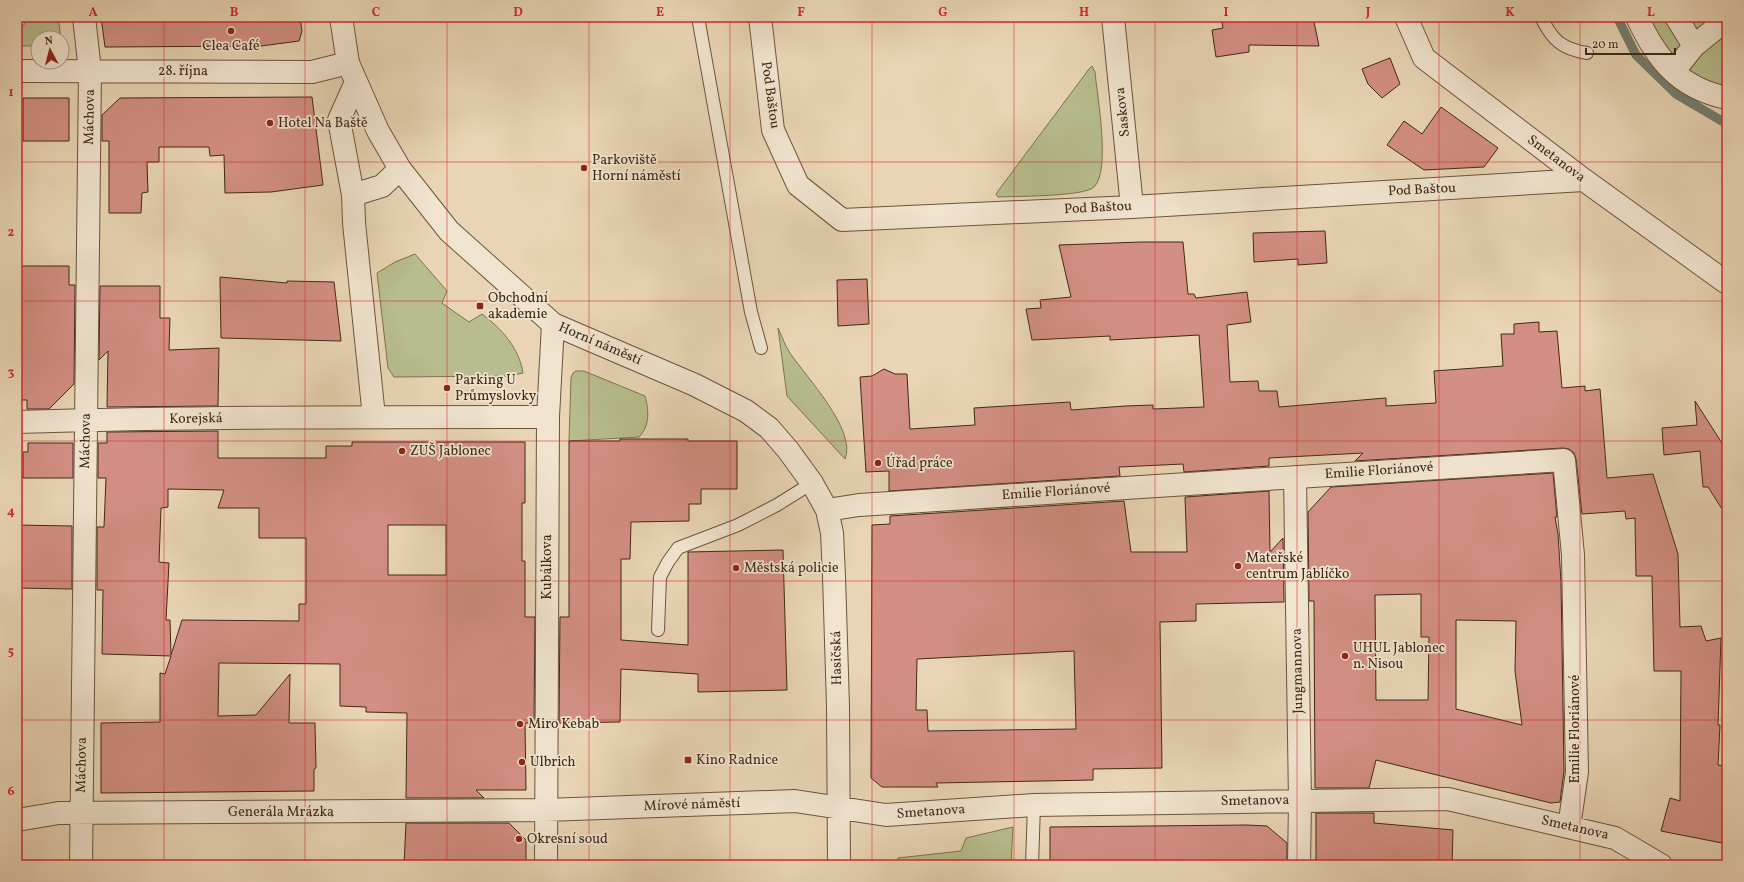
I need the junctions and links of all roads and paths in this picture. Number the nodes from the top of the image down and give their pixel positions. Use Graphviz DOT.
graph roads {
  1 [pos="84,17"];
  2 [pos="341,17"];
  3 [pos="698,17"];
  4 [pos="760,17"];
  5 [pos="1113,17"];
  6 [pos="1406,17"];
  7 [pos="1541,17"];
  8 [pos="1636,17"];
  9 [pos="1676,17"];
  10 [pos="1722,22"];
  11 [pos="1694,46"];
  12 [pos="1587,53"];
  13 [pos="17,71"];
  14 [pos="90,71"];
  15 [pos="1674,71"];
  16 [pos="352,72"];
  17 [pos="1727,98"];
  18 [pos="400,169"];
  19 [pos="1584,180"];
  20 [pos="353,195"];
  21 [pos="1132,207"];
  22 [pos="1727,283"];
  23 [pos="553,324"];
  24 [pos="761,348"];
  25 [pos="374,417"];
  26 [pos="548,417"];
  27 [pos="87,420"];
  28 [pos="17,422"];
  29 [pos="1296,477"];
  30 [pos="812,483"];
  31 [pos="827,510"];
  32 [pos="658,630"];
  33 [pos="1300,801"];
  34 [pos="1034,804"];
  35 [pos="838,807"];
  36 [pos="546,810"];
  37 [pos="81,813"];
  38 [pos="17,820"];
  39 [pos="1569,827"];
  40 [pos="81,865"];
  41 [pos="546,865"];
  42 [pos="839,865"];
  43 [pos="1032,865"];
  44 [pos="1299,865"];
  45 [pos="1661,865"];
  1 -- 14 [label="street, Máchova"];
  2 -- 16 [label="street, Horní náměstí"];
  3 -- 24 [label="lane"];
  4 -- 21 [label="street, Pod Baštou"];
  5 -- 21 [label="street, Saskova"];
  6 -- 19 [label="street, Smetanova"];
  7 -- 12 [label="lane"];
  8 -- 15 [label="street"];
  9 -- 11 [label="street"];
  10 -- 11 [label="street"];
  11 -- 15 [label="street"];
  13 -- 14 [label="street, 28. října"];
  14 -- 16 [label="street, 28. října"];
  14 -- 27 [label="street, Máchova"];
  15 -- 17 [label="street"];
  16 -- 18 [label="street, Horní náměstí"];
  16 -- 20 [label="street"];
  18 -- 20 [label="street"];
  18 -- 23 [label="street, Horní náměstí"];
  19 -- 21 [label="street, Pod Baštou"];
  19 -- 22 [label="street, Smetanova"];
  20 -- 25 [label="street"];
  23 -- 26 [label="street, Kubálkova"];
  23 -- 30 [label="street, Horní náměstí"];
  25 -- 26 [label="street, Korejská"];
  25 -- 27 [label="street, Korejská"];
  26 -- 36 [label="street, Kubálkova"];
  27 -- 28 [label="street, Korejská"];
  27 -- 37 [label="street, Máchova"];
  29 -- 31 [label="street, Emilie Floriánové"];
  29 -- 33 [label="street, Jungmannova"];
  29 -- 39 [label="street, Emilie Floriánové"];
  30 -- 31 [label="street, Horní náměstí"];
  30 -- 32 [label="lane"];
  31 -- 35 [label="street, Hasičská"];
  33 -- 34 [label="street, Smetanova"];
  33 -- 39 [label="street, Smetanova"];
  33 -- 44 [label="street, Jungmannova"];
  34 -- 35 [label="street, Smetanova"];
  34 -- 43 [label="lane"];
  35 -- 36 [label="street, Mírové náměstí"];
  35 -- 42 [label="street, Hasičská"];
  36 -- 37 [label="street, Generála Mrázka"];
  36 -- 41 [label="street, Kubálkova"];
  37 -- 38 [label="street, Generála Mrázka"];
  37 -- 40 [label="street, Máchova"];
  39 -- 45 [label="street, Smetanova"];
}
